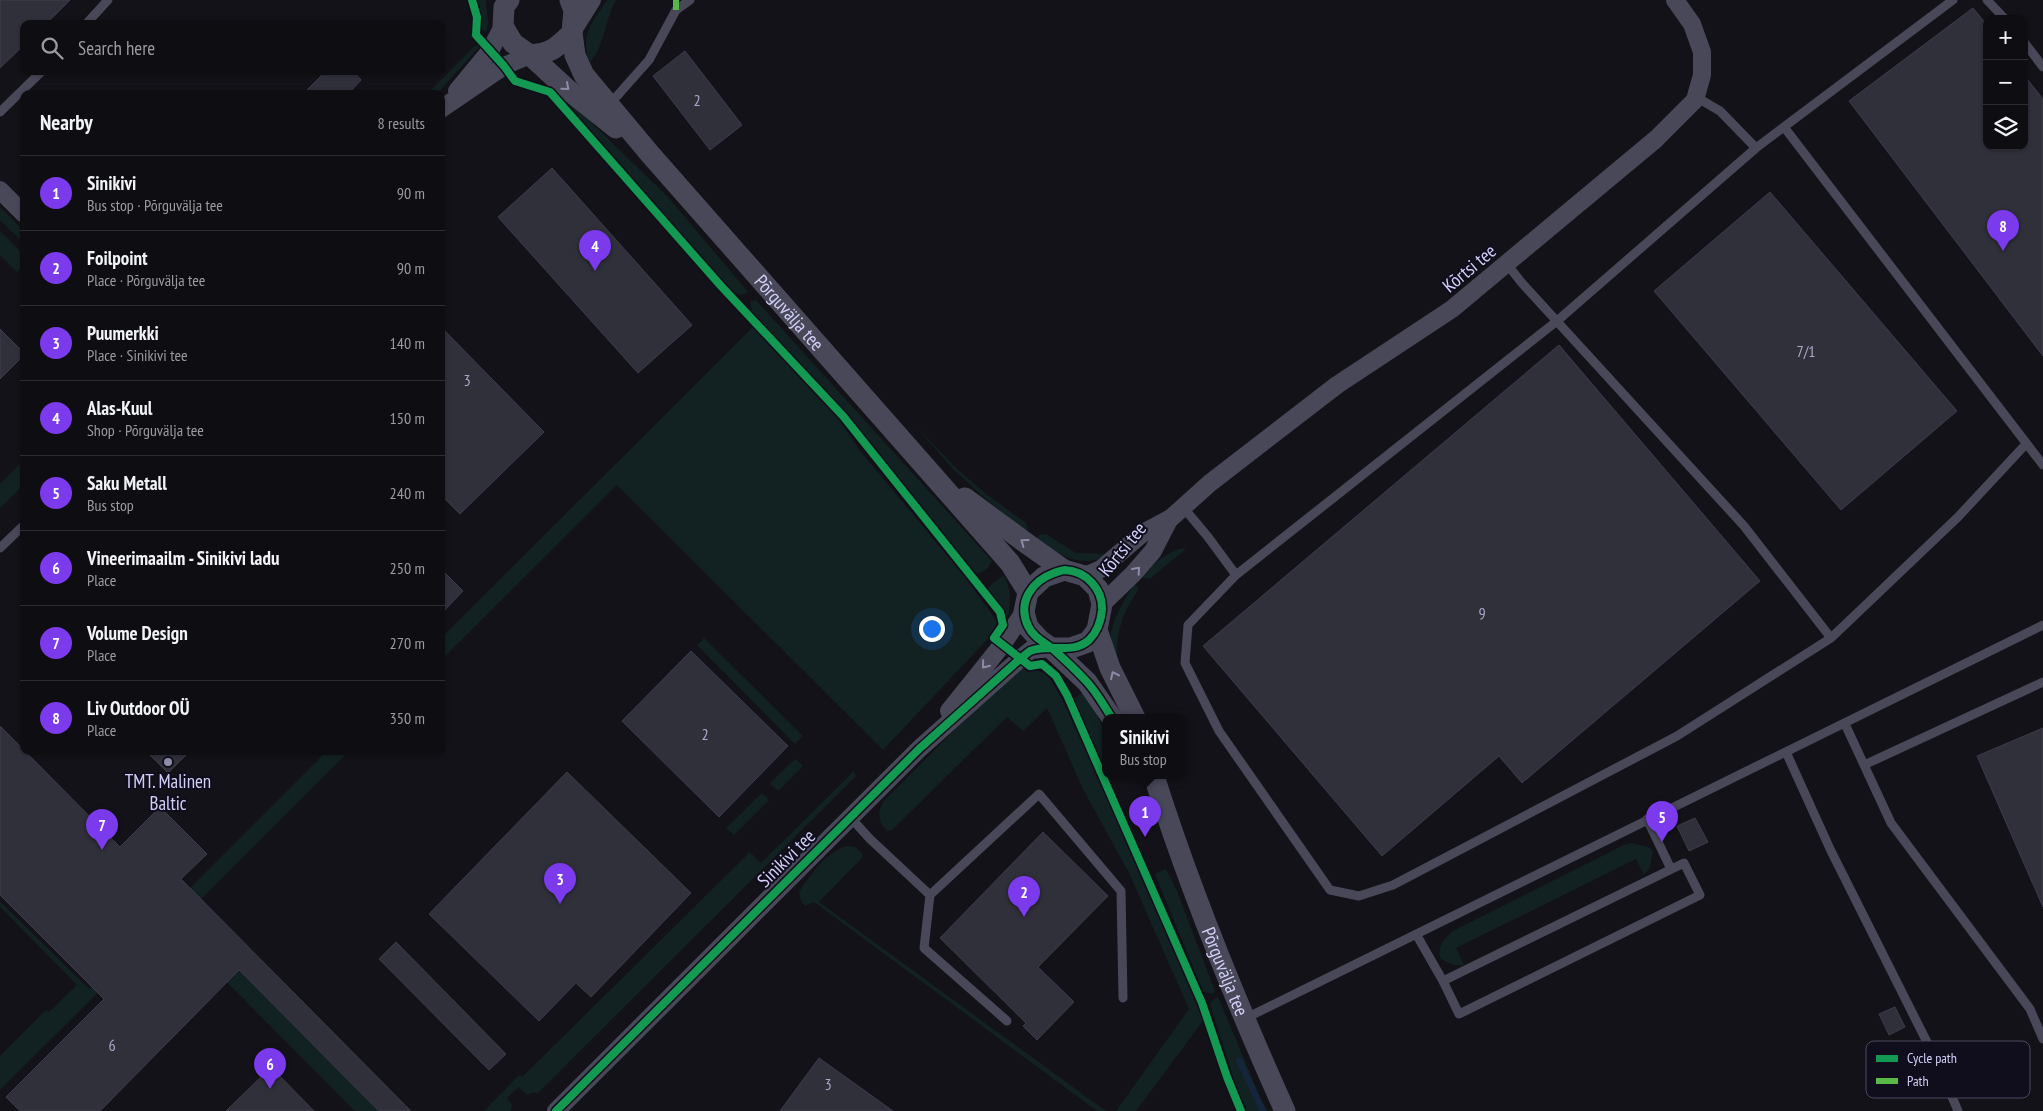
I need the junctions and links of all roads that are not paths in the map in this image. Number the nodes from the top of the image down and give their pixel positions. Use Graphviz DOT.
graph roads {
  1 [pos="108,0"];
  2 [pos="570,0"];
  3 [pos="592,0"];
  4 [pos="690,0"];
  5 [pos="1675,0"];
  6 [pos="1953,0"];
  7 [pos="1987,0"];
  8 [pos="504,8"];
  9 [pos="2001,15"];
  10 [pos="90,20"];
  11 [pos="572,33"];
  12 [pos="2028,47"];
  13 [pos="530,54"];
  14 [pos="2043,67"];
  15 [pos="38,75"];
  16 [pos="23,90"];
  17 [pos="20,92"];
  18 [pos="1696,97"];
  19 [pos="445,104"];
  20 [pos="609,105"];
  21 [pos="445,106"];
  22 [pos="0,112"];
  23 [pos="1784,127"];
  24 [pos="1756,148"];
  25 [pos="650,154"];
  26 [pos="0,190"];
  27 [pos="20,210"];
  28 [pos="1507,264"];
  29 [pos="1557,321"];
  30 [pos="2026,444"];
  31 [pos="2043,465"];
  32 [pos="931,472"];
  33 [pos="1177,512"];
  34 [pos="20,529"];
  35 [pos="0,548"];
  36 [pos="1064,570"];
  37 [pos="1236,575"];
  38 [pos="1085,576"];
  39 [pos="1026,602"];
  40 [pos="1102,604"];
  41 [pos="2043,625"];
  42 [pos="1097,630"];
  43 [pos="1831,638"];
  44 [pos="1052,648"];
  45 [pos="2043,682"];
  46 [pos="1109,714"];
  47 [pos="1132,714"];
  48 [pos="1845,724"];
  49 [pos="919,749"];
  50 [pos="1786,752"];
  51 [pos="1864,765"];
  52 [pos="1145,779"];
  53 [pos="1155,779"];
  54 [pos="850,817"];
  55 [pos="1647,819"];
  56 [pos="1171,828"];
  57 [pos="1672,868"];
  58 [pos="930,896"];
  59 [pos="1416,934"];
  60 [pos="1442,981"];
  61 [pos="1123,998"];
  62 [pos="1244,1019"];
  63 [pos="1007,1021"];
  64 [pos="2043,1039"];
  65 [pos="1926,1041"];
  66 [pos="1953,1098"];
  67 [pos="556,1111"];
  68 [pos="1285,1111"];
  69 [pos="1958,1111"];
  1 -- 10 [label="lane"];
  2 -- 11 [label="street, Põrguvälja tee"];
  3 -- 11 [label="street"];
  4 -- 20 [label="lane"];
  5 -- 18 [label="street, Kõrtsi tee"];
  6 -- 23 [label="lane"];
  7 -- 9 [label="lane"];
  8 -- 13 [label="street, Põrguvälja tee"];
  8 -- 19 [label="street"];
  11 -- 13 [label="street"];
  11 -- 20 [label="street, Põrguvälja tee"];
  12 -- 14 [label="lane"];
  13 -- 21 [label="street"];
  13 -- 25 [label="street, Põrguvälja tee, one-way"];
  15 -- 16 [label="lane"];
  17 -- 22 [label="lane"];
  18 -- 24 [label="lane"];
  18 -- 28 [label="street, Kõrtsi tee"];
  20 -- 25 [label="street, Põrguvälja tee"];
  23 -- 24 [label="lane"];
  23 -- 30 [label="lane"];
  24 -- 29 [label="lane"];
  25 -- 32 [label="street, Põrguvälja tee"];
  26 -- 27 [label="street"];
  28 -- 29 [label="lane"];
  28 -- 33 [label="street, Kõrtsi tee"];
  29 -- 37 [label="lane"];
  29 -- 43 [label="lane"];
  30 -- 31 [label="lane"];
  30 -- 43 [label="lane"];
  36 -- 32 [label="street, Põrguvälja tee, one-way"];
  32 -- 39 [label="street, Põrguvälja tee"];
  33 -- 37 [label="lane"];
  33 -- 38 [label="street, Kõrtsi tee"];
  40 -- 33 [label="street, Kõrtsi tee, one-way"];
  34 -- 35 [label="lane"];
  36 -- 38 [label="street"];
  36 -- 39 [label="street"];
  37 -- 43 [label="lane"];
  38 -- 40 [label="street"];
  39 -- 44 [label="street"];
  39 -- 49 [label="street, Sinikivi tee, one-way"];
  40 -- 42 [label="street"];
  41 -- 48 [label="lane"];
  42 -- 44 [label="street"];
  47 -- 42 [label="street, one-way"];
  44 -- 46 [label="street"];
  44 -- 49 [label="street, Sinikivi tee"];
  45 -- 51 [label="lane"];
  48 -- 50 [label="lane"];
  48 -- 51 [label="lane"];
  49 -- 54 [label="street, Sinikivi tee"];
  50 -- 55 [label="lane"];
  50 -- 65 [label="lane"];
  51 -- 64 [label="lane"];
  52 -- 56 [label="street, Põrguvälja tee"];
  53 -- 56 [label="street, Põrguvälja tee"];
  54 -- 58 [label="lane"];
  54 -- 67 [label="street, Sinikivi tee"];
  55 -- 57 [label="lane"];
  55 -- 59 [label="lane"];
  56 -- 62 [label="street, Põrguvälja tee"];
  57 -- 60 [label="lane"];
  57 -- 60 [label="lane"];
  58 -- 61 [label="lane"];
  58 -- 63 [label="lane"];
  59 -- 60 [label="lane"];
  59 -- 62 [label="lane"];
  62 -- 68 [label="street, Põrguvälja tee"];
  66 -- 69 [label="lane"];
}
